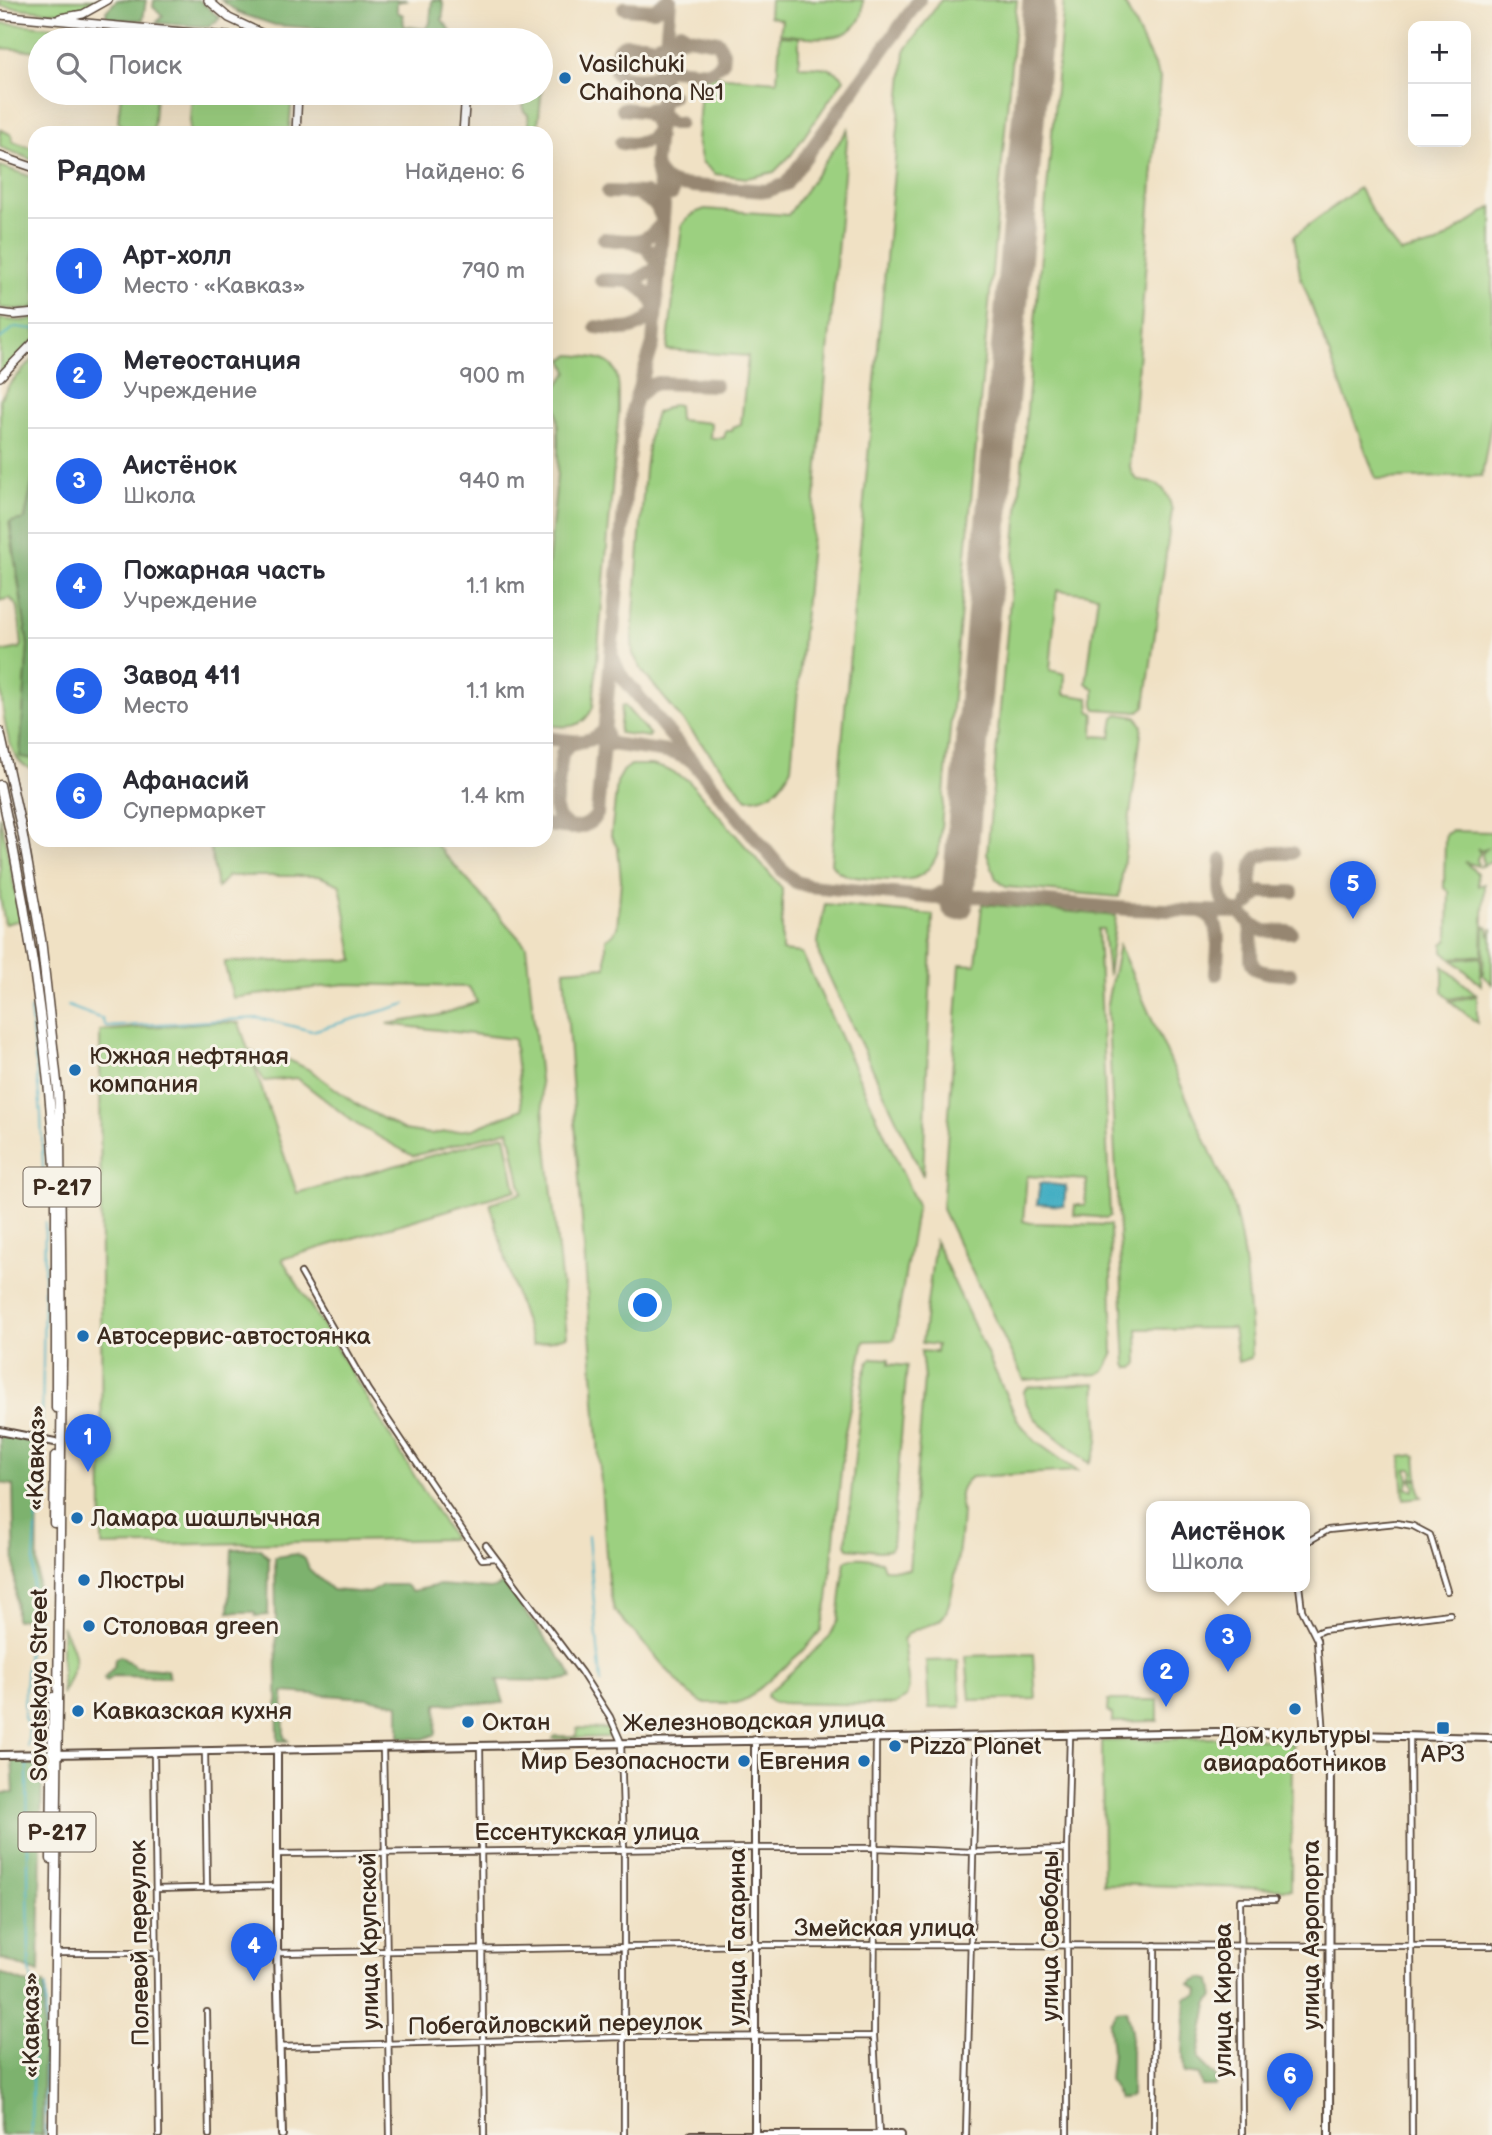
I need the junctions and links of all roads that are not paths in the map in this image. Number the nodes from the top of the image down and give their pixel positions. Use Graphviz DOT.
graph roads {
  1 [pos="108,0"];
  2 [pos="208,0"];
  3 [pos="0,15"];
  4 [pos="48,20"];
  5 [pos="136,28"];
  6 [pos="250,28"];
  7 [pos="297,105"];
  8 [pos="465,105"];
  9 [pos="296,126"];
  10 [pos="464,126"];
  11 [pos="0,154"];
  12 [pos="28,164"];
  13 [pos="0,313"];
  14 [pos="28,314"];
  15 [pos="28,348"];
  16 [pos="0,377"];
  17 [pos="0,732"];
  18 [pos="0,744"];
  19 [pos="0,766"];
  20 [pos="0,785"];
  21 [pos="22,831"];
  22 [pos="13,841"];
  23 [pos="301,1273"];
  24 [pos="0,1431"];
  25 [pos="55,1441"];
  26 [pos="60,1528"];
  27 [pos="1310,1540"];
  28 [pos="486,1545"];
  29 [pos="496,1558"];
  30 [pos="1447,1591"];
  31 [pos="1300,1592"];
  32 [pos="1450,1614"];
  33 [pos="1314,1634"];
  34 [pos="1070,1736"];
  35 [pos="1327,1736"];
  36 [pos="1410,1736"];
  37 [pos="876,1738"];
  38 [pos="976,1738"];
  39 [pos="1492,1738"];
  40 [pos="755,1740"];
  41 [pos="621,1742"];
  42 [pos="480,1745"];
  43 [pos="383,1746"];
  44 [pos="277,1749"];
  45 [pos="154,1751"];
  46 [pos="205,1751"];
  47 [pos="0,1755"];
  48 [pos="56,1755"];
  49 [pos="756,1848"];
  50 [pos="877,1848"];
  51 [pos="1067,1849"];
  52 [pos="624,1850"];
  53 [pos="386,1851"];
  54 [pos="481,1851"];
  55 [pos="974,1852"];
  56 [pos="276,1854"];
  57 [pos="276,1886"];
  58 [pos="207,1887"];
  59 [pos="156,1889"];
  60 [pos="1275,1900"];
  61 [pos="875,1944"];
  62 [pos="755,1945"];
  63 [pos="1068,1945"];
  64 [pos="1155,1945"];
  65 [pos="1411,1945"];
  66 [pos="971,1946"];
  67 [pos="1240,1946"];
  68 [pos="1330,1946"];
  69 [pos="1492,1946"];
  70 [pos="483,1948"];
  71 [pos="622,1948"];
  72 [pos="386,1950"];
  73 [pos="156,1952"];
  74 [pos="54,1953"];
  75 [pos="277,1953"];
  76 [pos="207,2012"];
  77 [pos="874,2036"];
  78 [pos="624,2037"];
  79 [pos="756,2038"];
  80 [pos="483,2041"];
  81 [pos="388,2044"];
  82 [pos="279,2047"];
  83 [pos="879,2134"];
  84 [pos="52,2135"];
  85 [pos="159,2135"];
  86 [pos="209,2135"];
  87 [pos="282,2135"];
  88 [pos="390,2135"];
  89 [pos="484,2135"];
  90 [pos="624,2135"];
  91 [pos="691,2135"];
  92 [pos="755,2135"];
  93 [pos="871,2135"];
  94 [pos="901,2135"];
  95 [pos="966,2135"];
  96 [pos="1067,2135"];
  97 [pos="1154,2135"];
  98 [pos="1242,2135"];
  99 [pos="1329,2135"];
  100 [pos="1412,2135"];
  1 -- 4 [label="main road"];
  2 -- 6 [label="main road"];
  3 -- 4 [label="main road"];
  4 -- 5 [label="main road"];
  7 -- 9 [label="main road"];
  8 -- 10 [label="main road"];
  11 -- 12 [label="main road"];
  13 -- 14 [label="main road"];
  15 -- 16 [label="main road"];
  17 -- 21 [label="highway, «Кавказ» / Р-217"];
  18 -- 19 [label="highway"];
  20 -- 22 [label="highway, «Кавказ» / Р-217"];
  21 -- 22 [label="highway"];
  21 -- 26 [label="highway, «Кавказ» / Р-217"];
  22 -- 25 [label="highway, «Кавказ» / Р-217"];
  23 -- 29 [label="street"];
  24 -- 25 [label="main road"];
  25 -- 48 [label="highway, «Кавказ» / Р-217"];
  26 -- 48 [label="highway, Sovetskaya Street / Р-217"];
  27 -- 30 [label="street"];
  28 -- 29 [label="street"];
  29 -- 41 [label="street"];
  31 -- 33 [label="street"];
  32 -- 33 [label="street"];
  33 -- 35 [label="street"];
  34 -- 35 [label="main road, Железноводская улица"];
  34 -- 38 [label="main road, Железноводская улица"];
  34 -- 51 [label="street, улица Свободы"];
  35 -- 36 [label="main road, Железноводская улица"];
  35 -- 68 [label="main road, улица Аэропорта"];
  36 -- 39 [label="main road, Железноводская улица"];
  36 -- 65 [label="street"];
  37 -- 38 [label="main road, Железноводская улица"];
  37 -- 40 [label="main road, Железноводская улица"];
  37 -- 50 [label="street"];
  38 -- 55 [label="street"];
  40 -- 41 [label="main road, Железноводская улица"];
  40 -- 49 [label="main road, улица Гагарина"];
  41 -- 42 [label="main road, Железноводская улица"];
  41 -- 52 [label="street"];
  42 -- 43 [label="main road, Железноводская улица"];
  42 -- 54 [label="street"];
  43 -- 44 [label="main road, Железноводская улица"];
  43 -- 53 [label="street, улица Крупской"];
  44 -- 46 [label="main road, Железноводская улица"];
  44 -- 56 [label="main road"];
  45 -- 46 [label="main road, Железноводская улица"];
  45 -- 48 [label="main road, Железноводская улица"];
  45 -- 59 [label="street, Полевой переулок"];
  46 -- 58 [label="street"];
  47 -- 48 [label="main road, Железноводская улица"];
  48 -- 74 [label="highway, Sovetskaya Street / Р-217"];
  48 -- 84 [label="highway, «Кавказ» / Р-217"];
  49 -- 50 [label="street, Ессентукская улица"];
  49 -- 52 [label="street, Ессентукская улица"];
  49 -- 62 [label="main road, улица Гагарина"];
  50 -- 55 [label="street, Ессентукская улица"];
  50 -- 61 [label="street"];
  51 -- 55 [label="street, Ессентукская улица"];
  51 -- 63 [label="street, улица Свободы"];
  52 -- 54 [label="street, Ессентукская улица"];
  52 -- 71 [label="street"];
  53 -- 54 [label="street, Ессентукская улица"];
  53 -- 56 [label="street, Ессентукская улица"];
  53 -- 72 [label="street, улица Крупской"];
  54 -- 70 [label="street"];
  55 -- 66 [label="street"];
  56 -- 57 [label="main road"];
  57 -- 58 [label="street"];
  57 -- 75 [label="main road"];
  58 -- 59 [label="street"];
  59 -- 73 [label="street, Полевой переулок"];
  60 -- 67 [label="street, улица Кирова"];
  61 -- 62 [label="street, Змейская улица"];
  61 -- 66 [label="street, Змейская улица"];
  61 -- 77 [label="street"];
  62 -- 71 [label="street, Змейская улица"];
  62 -- 79 [label="main road, улица Гагарина"];
  63 -- 64 [label="street, Змейская улица"];
  63 -- 66 [label="street, Змейская улица"];
  63 -- 96 [label="street, улица Свободы"];
  64 -- 67 [label="street, Змейская улица"];
  64 -- 97 [label="street"];
  65 -- 68 [label="street, Змейская улица"];
  65 -- 69 [label="street, Змейская улица"];
  65 -- 100 [label="street"];
  66 -- 95 [label="street"];
  67 -- 68 [label="street, Змейская улица"];
  67 -- 98 [label="street, улица Кирова"];
  68 -- 99 [label="main road, улица Аэропорта"];
  70 -- 71 [label="street, Змейская улица"];
  70 -- 72 [label="street, Змейская улица"];
  70 -- 80 [label="street"];
  71 -- 78 [label="street"];
  72 -- 75 [label="street, Змейская улица"];
  72 -- 81 [label="street, улица Крупской"];
  73 -- 74 [label="street"];
  73 -- 85 [label="street, Полевой переулок"];
  74 -- 84 [label="highway, Sovetskaya Street / Р-217"];
  75 -- 82 [label="main road"];
  76 -- 86 [label="street"];
  77 -- 79 [label="street, Побегайловский переулок"];
  77 -- 83 [label="street"];
  78 -- 79 [label="street, Побегайловский переулок"];
  78 -- 80 [label="street, Побегайловский переулок"];
  78 -- 90 [label="street"];
  79 -- 92 [label="main road, улица Гагарина"];
  80 -- 81 [label="street, Побегайловский переулок"];
  80 -- 89 [label="street"];
  81 -- 82 [label="street, Побегайловский переулок"];
  81 -- 88 [label="street, улица Крупской"];
  82 -- 87 [label="main road"];
  83 -- 93 [label="main road"];
  83 -- 94 [label="main road"];
  91 -- 92 [label="main road"];
  92 -- 93 [label="main road"];
}
